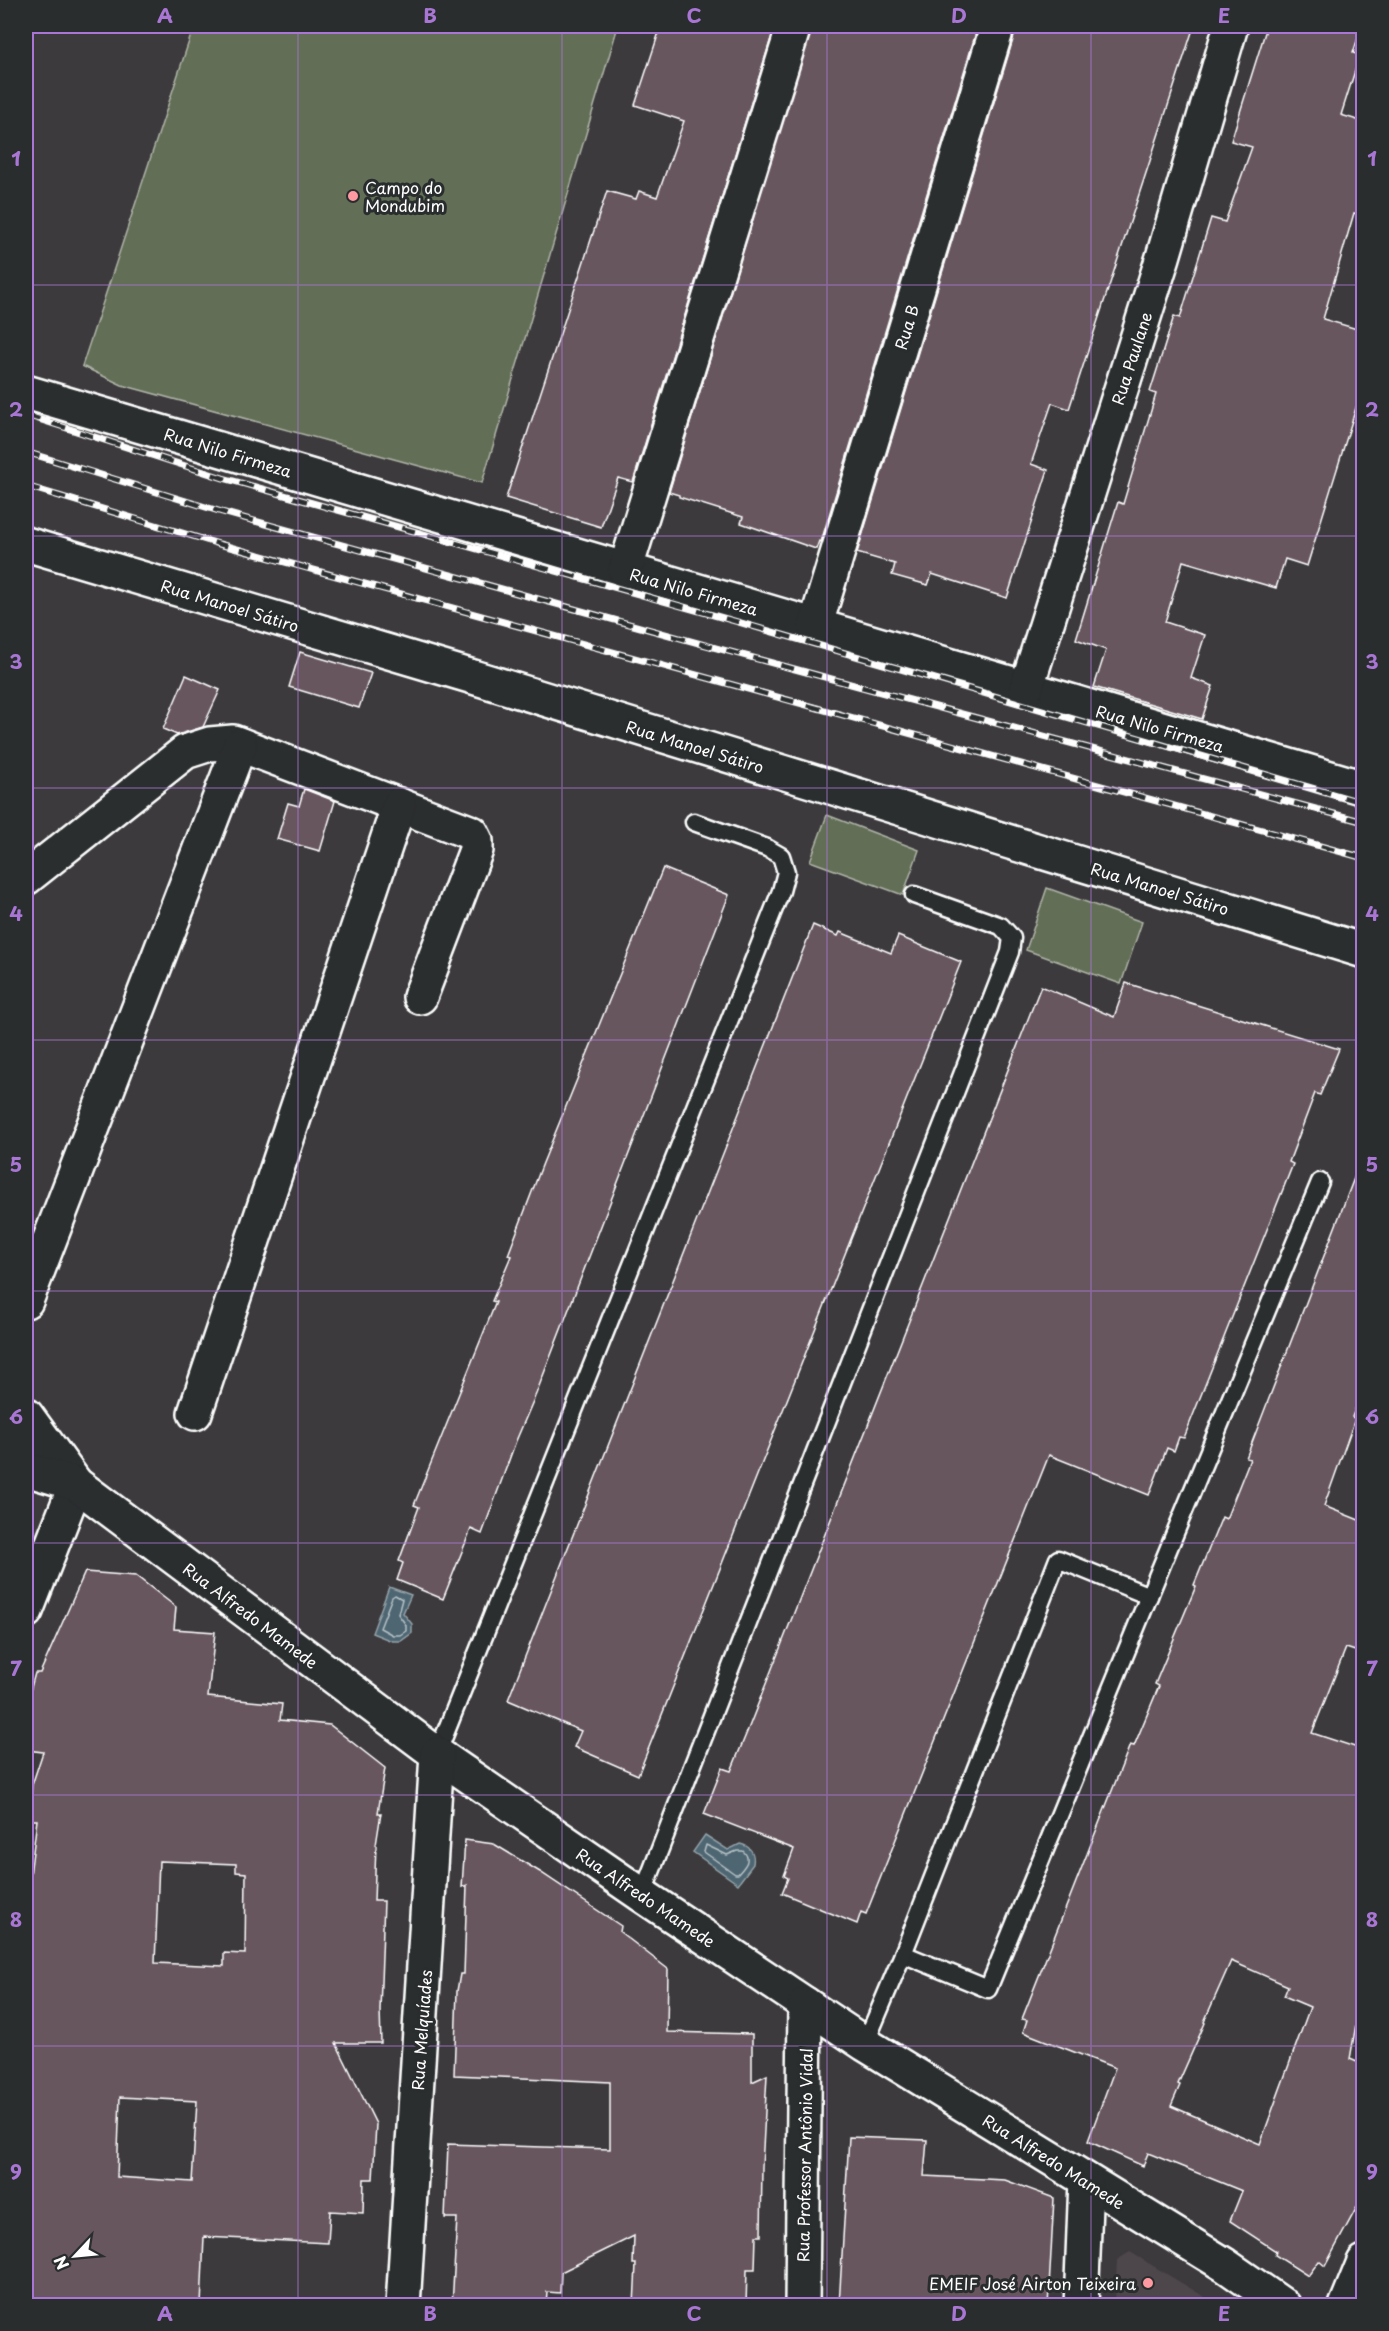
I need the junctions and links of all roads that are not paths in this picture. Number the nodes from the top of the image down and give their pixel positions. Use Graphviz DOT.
graph roads {
  1 [pos="794,26"];
  2 [pos="1231,26"];
  3 [pos="997,28"];
  4 [pos="26,392"];
  5 [pos="26,544"];
  6 [pos="626,571"];
  7 [pos="815,627"];
  8 [pos="1026,689"];
  9 [pos="240,745"];
  10 [pos="1364,788"];
  11 [pos="399,805"];
  12 [pos="694,822"];
  13 [pos="26,878"];
  14 [pos="914,895"];
  15 [pos="1364,951"];
  16 [pos="420,997"];
  17 [pos="1320,1182"];
  18 [pos="26,1301"];
  19 [pos="195,1413"];
  20 [pos="26,1414"];
  21 [pos="26,1468"];
  22 [pos="76,1484"];
  23 [pos="1149,1596"];
  24 [pos="26,1611"];
  25 [pos="436,1754"];
  26 [pos="642,1895"];
  27 [pos="903,1954"];
  28 [pos="806,2004"];
  29 [pos="865,2044"];
  30 [pos="1086,2180"];
  31 [pos="1364,2262"];
  32 [pos="403,2306"];
  33 [pos="802,2306"];
  34 [pos="1081,2306"];
  35 [pos="1284,2306"];
  36 [pos="1346,2306"];
  1 -- 6 [label="street"];
  2 -- 8 [label="street, Rua Paulane"];
  3 -- 7 [label="street, Rua B"];
  4 -- 6 [label="street, Rua Nilo Firmeza"];
  5 -- 15 [label="street, Rua Manoel Sátiro"];
  6 -- 7 [label="street, Rua Nilo Firmeza"];
  7 -- 8 [label="street, Rua Nilo Firmeza"];
  8 -- 10 [label="street, Rua Nilo Firmeza"];
  9 -- 11 [label="street"];
  9 -- 13 [label="street"];
  9 -- 18 [label="street"];
  11 -- 16 [label="street"];
  11 -- 19 [label="street"];
  12 -- 25 [label="lane"];
  14 -- 26 [label="lane"];
  17 -- 23 [label="lane"];
  20 -- 22 [label="street"];
  21 -- 22 [label="street, Rua Alfredo Mamede"];
  22 -- 24 [label="street"];
  22 -- 25 [label="street, Rua Alfredo Mamede"];
  23 -- 27 [label="lane"];
  23 -- 27 [label="lane"];
  25 -- 26 [label="street, Rua Alfredo Mamede"];
  25 -- 32 [label="street, Rua Melquíades"];
  26 -- 28 [label="street, Rua Alfredo Mamede"];
  27 -- 29 [label="lane"];
  28 -- 29 [label="street, Rua Alfredo Mamede"];
  28 -- 33 [label="street, Rua Professor Antônio Vidal"];
  29 -- 30 [label="street, Rua Alfredo Mamede"];
  30 -- 34 [label="street"];
  30 -- 35 [label="street, Rua Alfredo Mamede"];
  31 -- 36 [label="street"];
}
